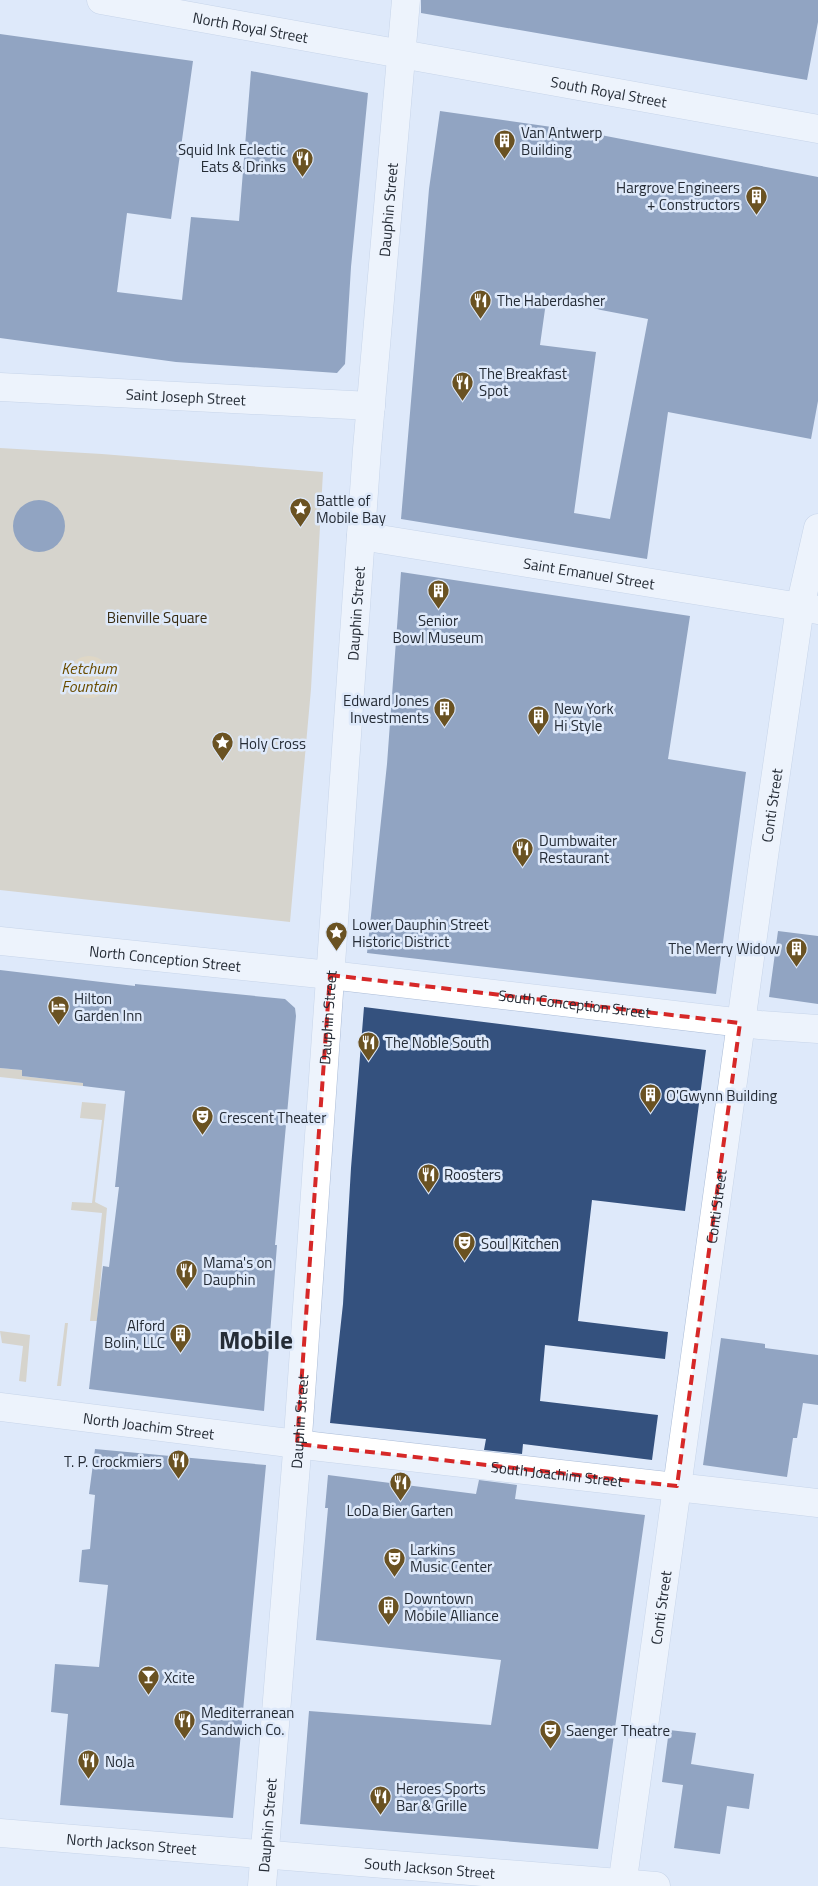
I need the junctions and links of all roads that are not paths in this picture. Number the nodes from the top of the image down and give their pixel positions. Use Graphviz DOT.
graph roads {
  1 [pos="101,0"];
  2 [pos="406,0"];
  3 [pos="401,55"];
  4 [pos="818,129"];
  5 [pos="0,387"];
  6 [pos="371,406"];
  7 [pos="818,528"];
  8 [pos="361,536"];
  9 [pos="809,608"];
  10 [pos="0,942"];
  11 [pos="330,975"];
  12 [pos="740,1023"];
  13 [pos="818,1029"];
  14 [pos="0,1407"];
  15 [pos="297,1444"];
  16 [pos="676,1486"];
  17 [pos="818,1503"];
  18 [pos="0,1833"];
  19 [pos="264,1853"];
  20 [pos="622,1884"];
  21 [pos="262,1886"];
  22 [pos="656,1886"];
  1 -- 3 [label="street, North Royal Street"];
  2 -- 3 [label="street, Dauphin Street"];
  3 -- 4 [label="street, South Royal Street"];
  3 -- 6 [label="street, Dauphin Street"];
  5 -- 6 [label="street, Saint Joseph Street"];
  6 -- 8 [label="street, Dauphin Street"];
  7 -- 9 [label="street, Conti Street"];
  8 -- 9 [label="street, Saint Emanuel Street"];
  8 -- 11 [label="street, Dauphin Street"];
  9 -- 12 [label="street, Conti Street"];
  10 -- 11 [label="street, North Conception Street"];
  11 -- 12 [label="street, South Conception Street"];
  11 -- 15 [label="street, Dauphin Street"];
  12 -- 13 [label="street, South Conception Street"];
  12 -- 16 [label="street, Conti Street"];
  14 -- 15 [label="street, North Joachim Street"];
  15 -- 16 [label="street, South Joachim Street"];
  15 -- 19 [label="street, Dauphin Street"];
  16 -- 17 [label="street, South Joachim Street"];
  16 -- 20 [label="street, Conti Street"];
  18 -- 19 [label="street, North Jackson Street"];
  19 -- 20 [label="street, South Jackson Street"];
  19 -- 21 [label="street, Dauphin Street"];
  20 -- 22 [label="street, South Jackson Street"];
}
